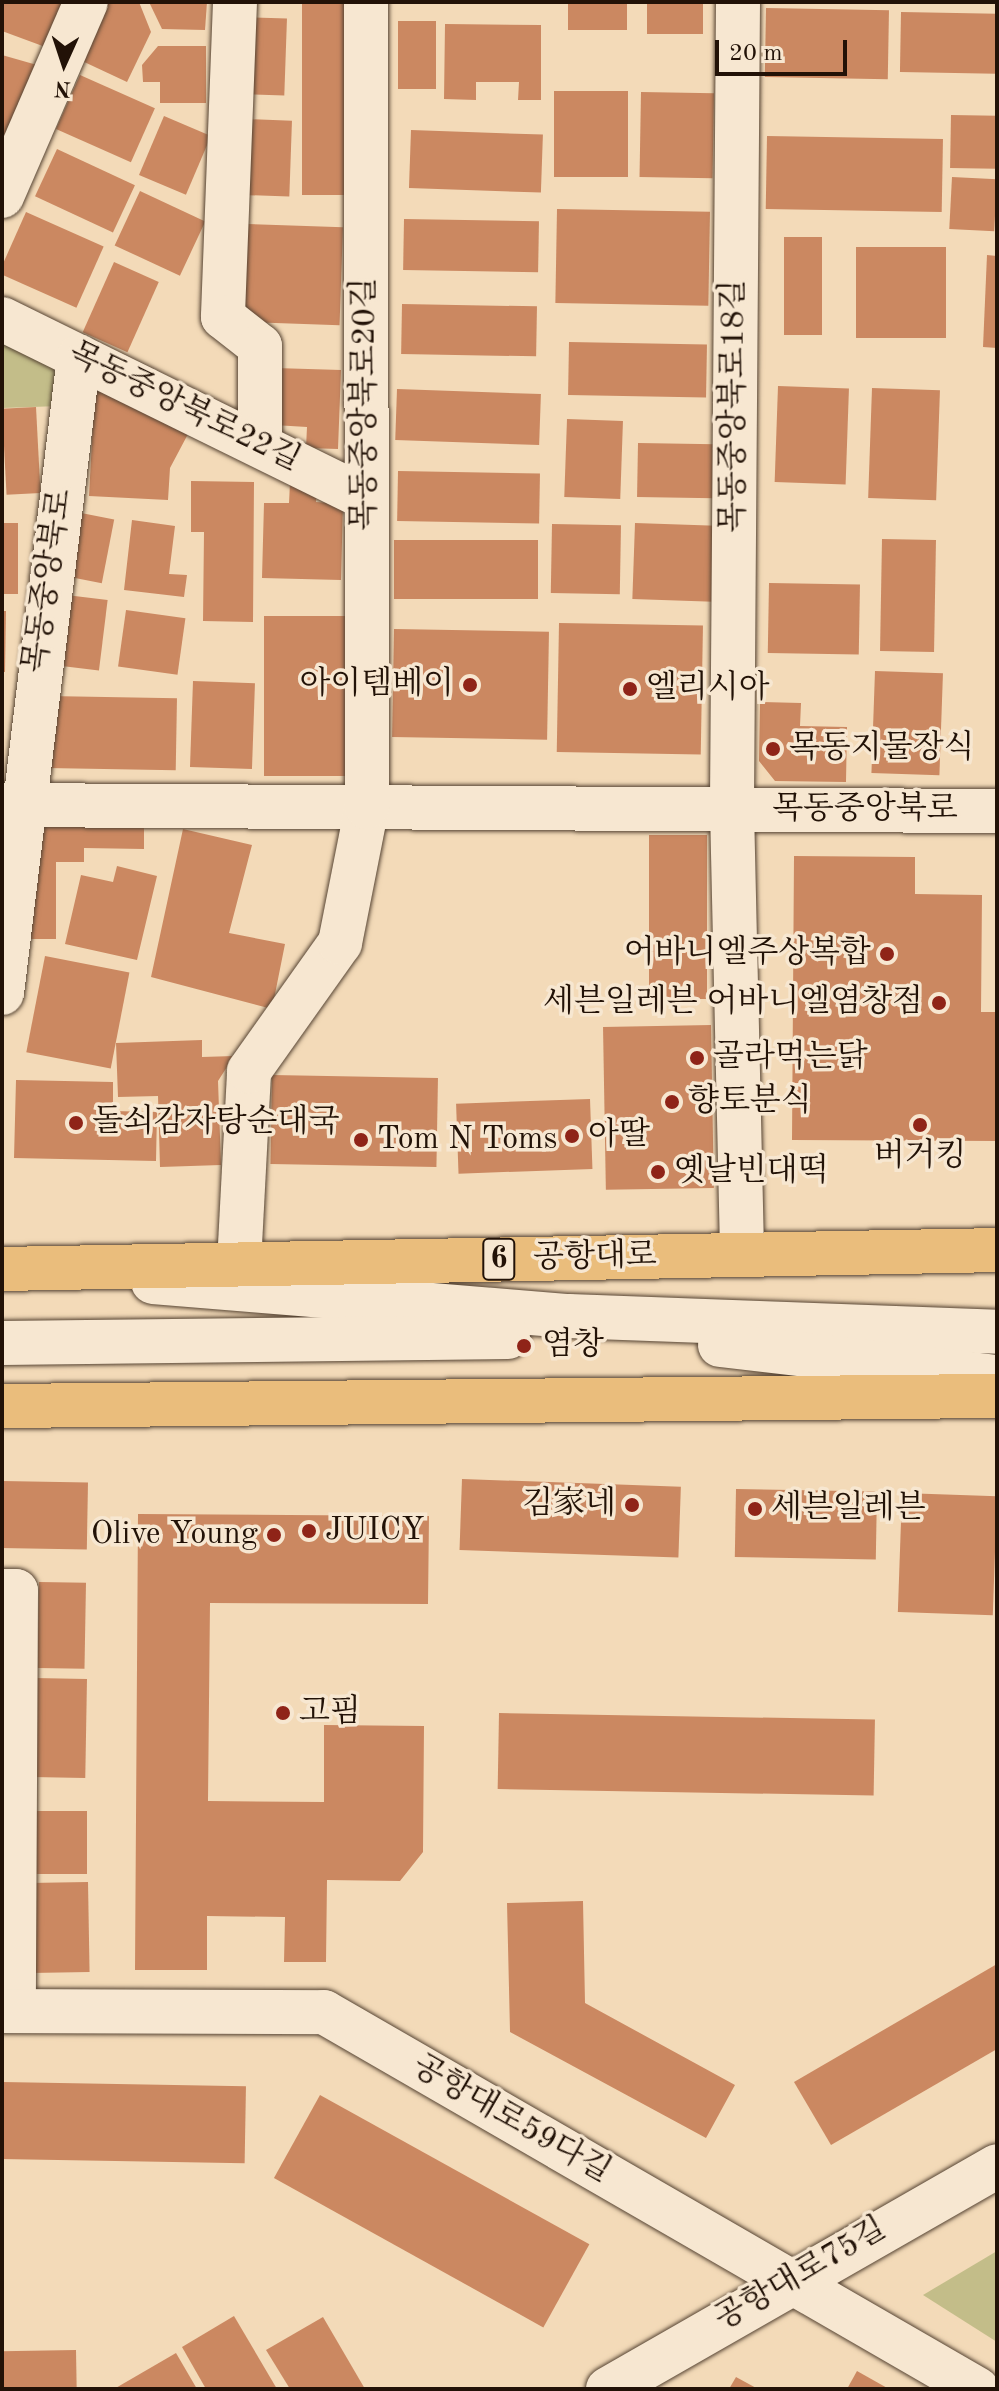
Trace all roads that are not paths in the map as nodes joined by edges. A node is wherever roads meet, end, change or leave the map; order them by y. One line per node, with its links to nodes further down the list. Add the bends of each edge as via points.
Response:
1 (86, 2): 5 (street)
2 (235, 2): 8 (street, via 223,317 260,346)
3 (366, 2): 9 (street, 목동중앙북로20길)
4 (738, 2): 12 (street, 목동중앙북로18길)
5 (2, 196)
6 (2, 319): 7 (street, 목동중앙북로22길)
7 (79, 357): 8 (street, 목동중앙북로22길); 10 (street, 목동중앙북로)
8 (260, 445): 9 (street, 목동중앙북로22길)
9 (366, 498): 11 (street, 목동중앙북로20길)
10 (11, 805): 11 (street, 목동중앙북로); 14 (street, 목동중앙북로)
11 (367, 807): 12 (street, 목동중앙북로); 17 (street, via 340,943 249,1071)
12 (732, 809): 13 (street, 목동중앙북로); 16 (street, 목동중앙북로)
13 (997, 811)
14 (2, 993)
15 (997, 1250): 16 (main road, 공항대로 / 6)
16 (742, 1255): 17 (main road, 공항대로 / 6)
17 (239, 1264): 18 (main road, 공항대로 / 6)
18 (2, 1270): 19 (street, via 569,1316)
19 (997, 1332)
20 (2, 1343): 21 (street, via 569,1336 768,1348)
21 (997, 1377)
22 (997, 1396): 23 (main road)
23 (2, 1406)
24 (2, 1591): 25 (street, via 16,1591)
25 (8, 2011): 27 (street, 공항대로59다길, via 324,2012)
26 (997, 2166): 27 (street, 공항대로75길)
27 (789, 2280): 28 (street, 공항대로75길); 29 (street, 공항대로59다길)
28 (608, 2389)
29 (977, 2389)

